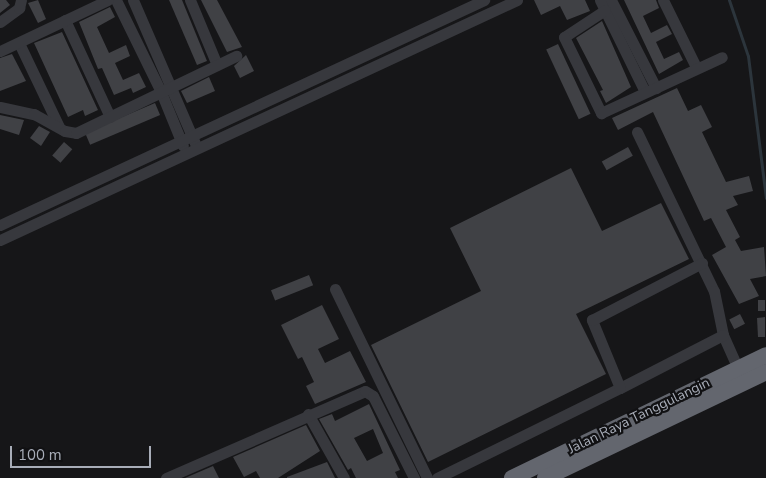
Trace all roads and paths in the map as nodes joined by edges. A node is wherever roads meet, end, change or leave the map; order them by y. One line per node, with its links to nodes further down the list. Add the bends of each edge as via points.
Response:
1 (21, 0): 11 (street, via 19,8)
2 (108, 0): 10 (street)
3 (116, 0): 20 (street)
4 (133, 0): 20 (street)
5 (190, 0): 18 (street)
6 (484, 0): 12 (street)
7 (518, 0): 14 (street)
8 (663, 0): 19 (street)
9 (605, 3): 21 (street); 21 (street, via 565,35 564,40 601,113)
10 (65, 20): 13 (street); 23 (street)
11 (0, 22)
12 (405, 37): 14 (street); 26 (street)
13 (19, 43): 15 (street); 24 (street)
14 (411, 50): 27 (street)
15 (0, 51)
16 (236, 56): 18 (street)
17 (722, 58): 19 (street)
18 (217, 65): 20 (street)
19 (696, 67): 21 (street)
20 (166, 89): 23 (street); 26 (street)
21 (651, 90)
22 (0, 107): 24 (street, via 34,114)
23 (110, 117): 24 (street, via 76,133)
24 (59, 127)
25 (637, 132): 31 (street)
26 (186, 139): 27 (street); 28 (street); 29 (street)
27 (197, 149): 28 (street)
28 (186, 154): 30 (street)
29 (0, 225)
30 (0, 240)
31 (702, 263): 33 (street, via 714,291); 37 (street, via 592,320)
32 (335, 289): 44 (street)
33 (723, 335): 35 (street); 37 (street)
34 (766, 355): 35 (highway, Jalan Raya Tanggulangin)
35 (738, 369): 39 (highway, Jalan Raya Tanggulangin)
36 (766, 372): 39 (highway, Jalan Raya Tanggulangin)
37 (620, 388): 45 (street)
38 (308, 414): 41 (street); 42 (street); 43 (street, via 358,391 369,393)
39 (546, 472): 40 (highway, Jalan Raya Tanggulangin)
40 (518, 477)
41 (166, 478)
42 (344, 478)
43 (414, 478)
44 (427, 478)
45 (437, 478)

